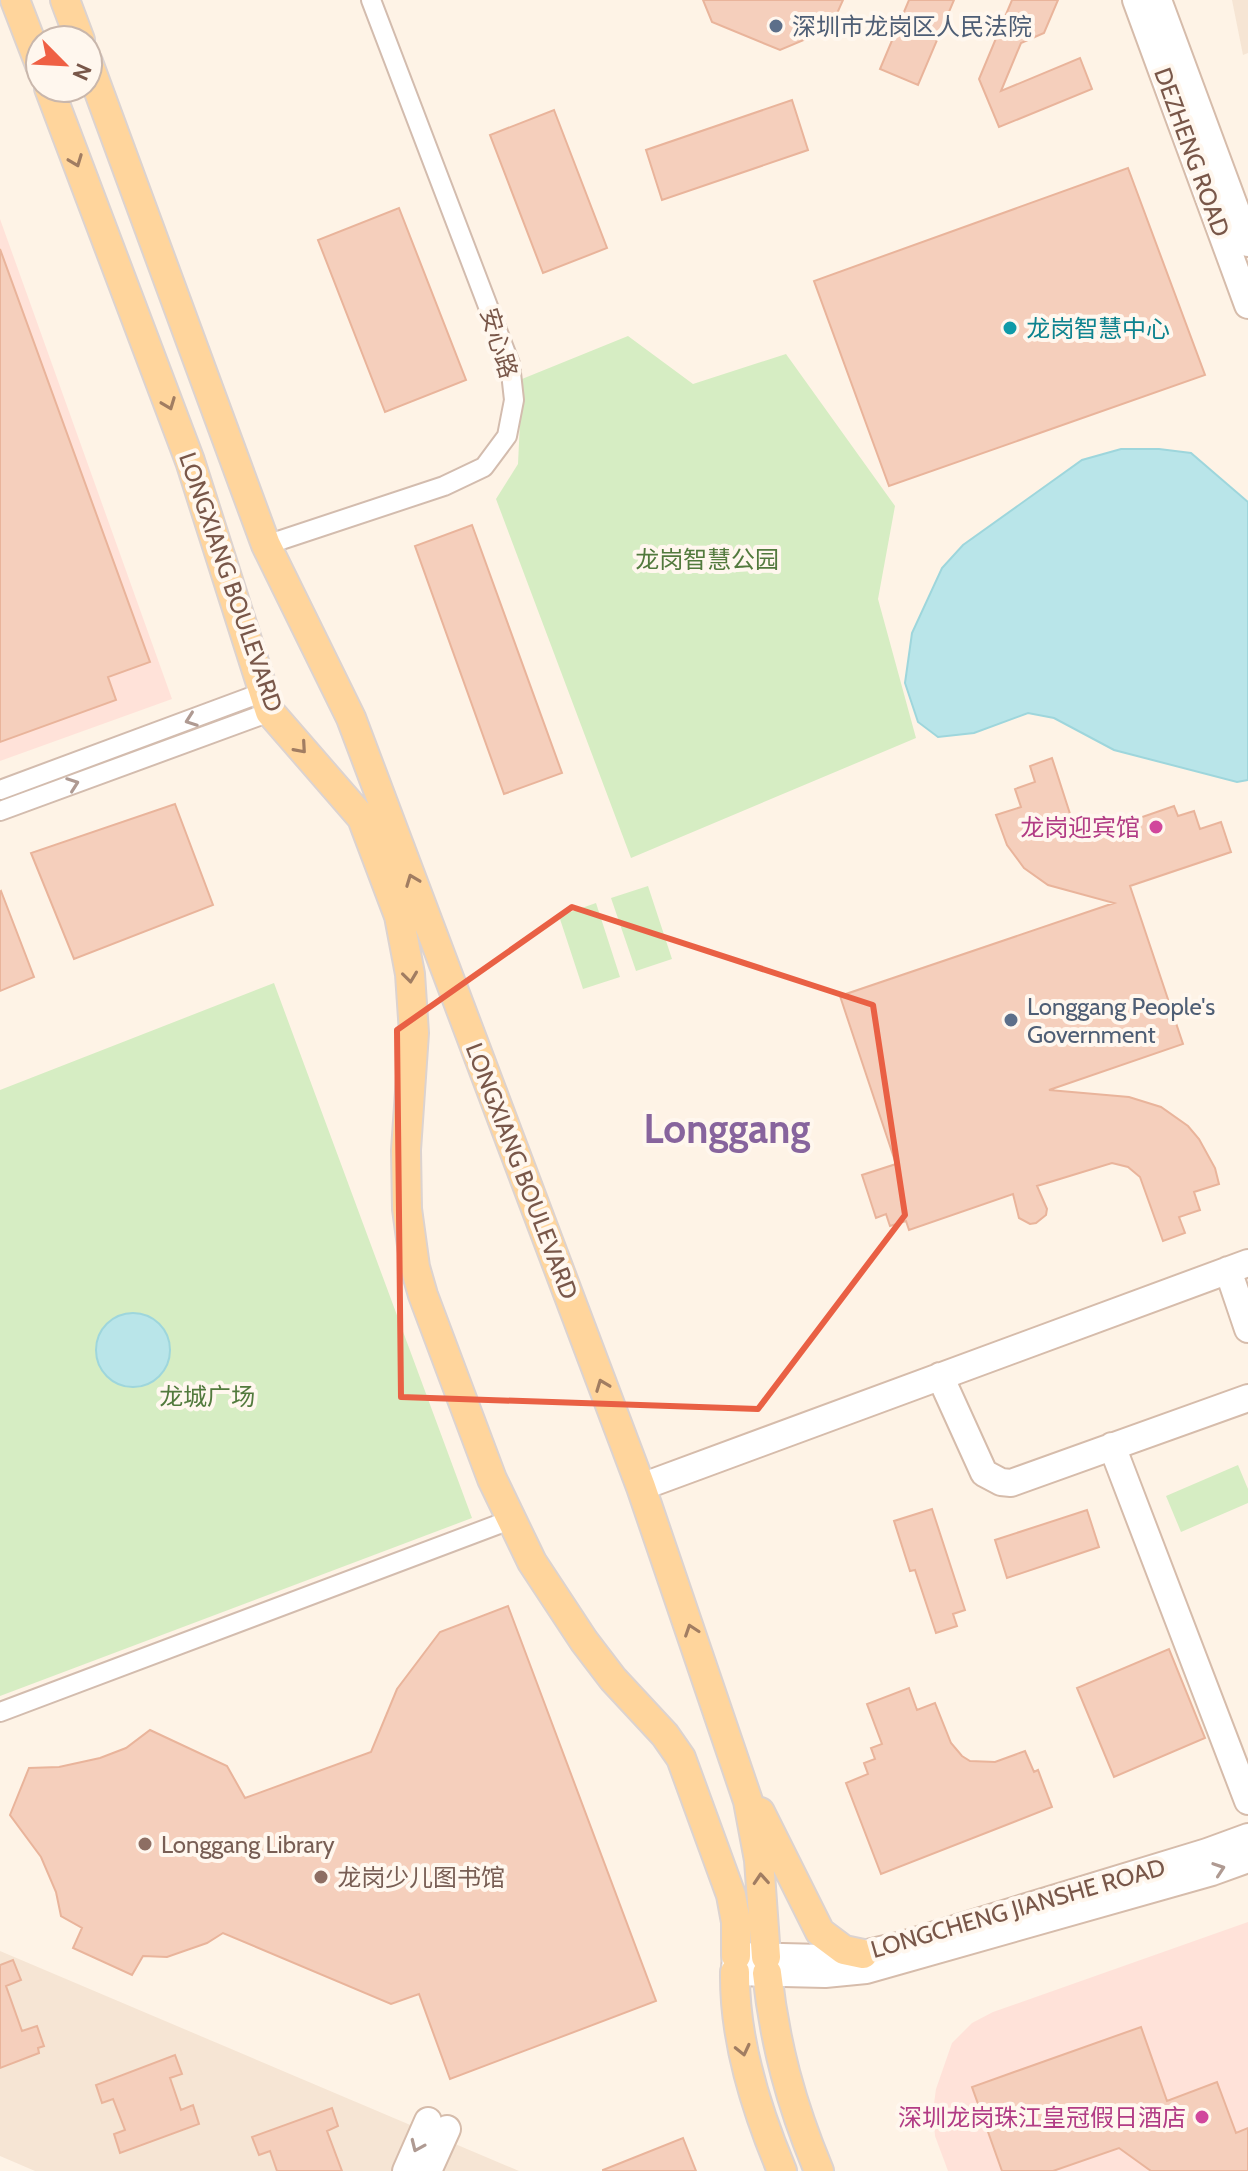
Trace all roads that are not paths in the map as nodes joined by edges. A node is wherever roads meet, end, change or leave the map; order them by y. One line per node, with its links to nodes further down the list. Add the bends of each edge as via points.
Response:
1 (15, 0): 6 (main road)
2 (65, 0): 7 (main road)
3 (371, 0): 12 (street, 安心路, via 510,364 514,400 507,436 484,467 444,486)
4 (1136, 0): 11 (main road, DEZHENG ROAD)
5 (1158, 0): 10 (main road, DEZHENG ROAD)
6 (24, 24)
7 (74, 24)
8 (55, 104): 13 (main road, LONGXIANG BOULEVARD, one-way to 13, via 190,461)
9 (103, 104): 12 (main road, LONGXIANG BOULEVARD)
10 (1248, 243)
11 (1248, 305)
12 (266, 545): 21 (main road, LONGXIANG BOULEVARD, one-way to 12, via 351,718)
13 (267, 702): 14 (street, one-way to 14); 15 (street, one-way to 13); 22 (main road, LONGXIANG BOULEVARD, one-way to 22, via 362,818 399,916 414,1018 406,1180 415,1267)
14 (0, 790)
15 (0, 811)
16 (1238, 1266): 17 (main road); 18 (main road)
17 (1248, 1329)
18 (940, 1376): 20 (main road, via 977,1462 993,1479 1019,1481); 21 (main road)
19 (1248, 1398): 20 (main road)
20 (1112, 1446): 25 (main road)
21 (641, 1487): 24 (main road, LONGXIANG BOULEVARD, one-way to 21)
22 (510, 1520): 23 (street); 29 (main road, LONGXIANG BOULEVARD, via 584,1641 681,1758 731,1895)
23 (0, 1712)
24 (740, 1772): 28 (main road, via 815,1924 835,1945); 30 (main road, LONGXIANG BOULEVARD, one-way to 24, via 759,1860)
25 (1248, 1801)
26 (1248, 1837): 28 (main road, LONGCHENG JIANSHE ROAD)
27 (1248, 1859): 30 (main road, LONGCHENG JIANSHE ROAD, one-way to 27, via 825,1974 866,1970)
28 (863, 1954): 30 (main road, LONGCHENG JIANSHE ROAD)
29 (735, 1964): 30 (main road, LONGCHENG JIANSHE ROAD); 33 (main road, LONGXIANG BOULEVARD, one-way to 33, via 741,2045)
30 (767, 1965): 34 (main road, LONGXIANG BOULEVARD, via 775,2038)
31 (406, 2171): 32 (main road, one-way to 31, via 437,2125)
32 (428, 2171)
33 (782, 2171)
34 (819, 2171)

